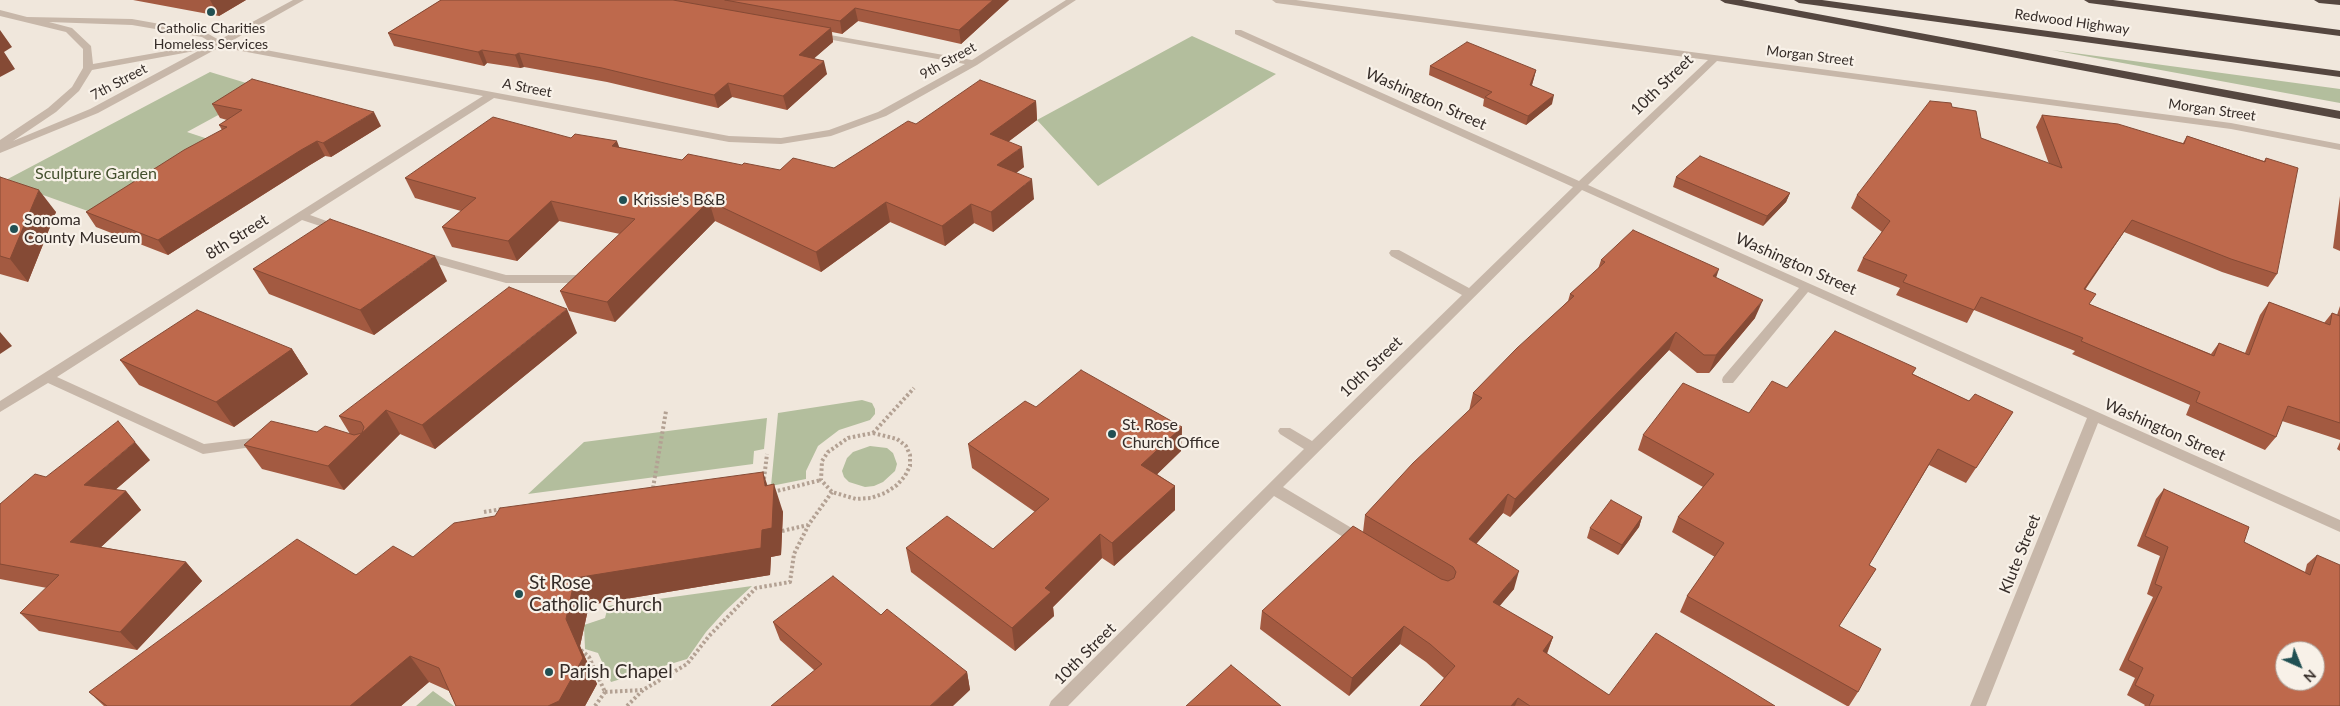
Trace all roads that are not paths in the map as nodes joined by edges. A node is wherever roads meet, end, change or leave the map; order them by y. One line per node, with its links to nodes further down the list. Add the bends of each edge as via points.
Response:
1 (300, 0): 14 (street, 7th Street)
2 (1072, 0): 16 (street, 9th Street)
3 (1276, 0): 15 (street, Morgan Street)
4 (1725, 0): 20 (highway)
5 (1799, 0): 18 (highway, Redwood Highway)
6 (2089, 0): 13 (highway, Redwood Highway)
7 (2319, 0): 8 (highway)
8 (2340, 2)
9 (0, 13): 10 (street, A Street)
10 (30, 19): 14 (street, A Street, via 132,22 205,35); 17 (street, A Street, via 69,30 88,48)
11 (807, 32): 16 (street)
12 (1238, 32): 25 (street, Washington Street)
13 (2340, 33)
14 (220, 44): 17 (street, A Street); 19 (street, A Street); 24 (street, 7th Street, via 94,111)
15 (1715, 58): 23 (street, Morgan Street, via 2231,126); 25 (street, 10th Street)
16 (974, 63): 21 (street, 9th Street, via 882,114)
17 (88, 68): 22 (street, 7th Street, via 76,89 58,105)
18 (2340, 74)
19 (492, 95): 21 (street, A Street, via 729,139 782,141); 26 (street, 8th Street)
20 (2340, 115)
21 (831, 133)
22 (0, 145)
23 (2340, 147)
24 (0, 150)
25 (1580, 186): 31 (street, Washington Street); 32 (street, 10th Street)
26 (301, 216): 27 (street); 33 (street, 8th Street)
27 (347, 231)
28 (412, 253): 30 (street, via 506,279)
29 (1395, 253): 32 (street)
30 (580, 279)
31 (1806, 287): 34 (street); 36 (street, Washington Street)
32 (1470, 294): 39 (street, 10th Street)
33 (47, 377): 35 (street, 8th Street); 38 (street, via 203,449)
34 (1728, 380)
35 (0, 407)
36 (2094, 416): 41 (street, Washington Street); 44 (street, Klute Street)
37 (1285, 431): 39 (street)
38 (271, 440)
39 (1313, 448): 40 (street, 10th Street)
40 (1273, 488): 42 (street); 43 (street, 10th Street)
41 (2340, 526)
42 (1375, 550)
43 (1057, 706)
44 (1978, 706)

